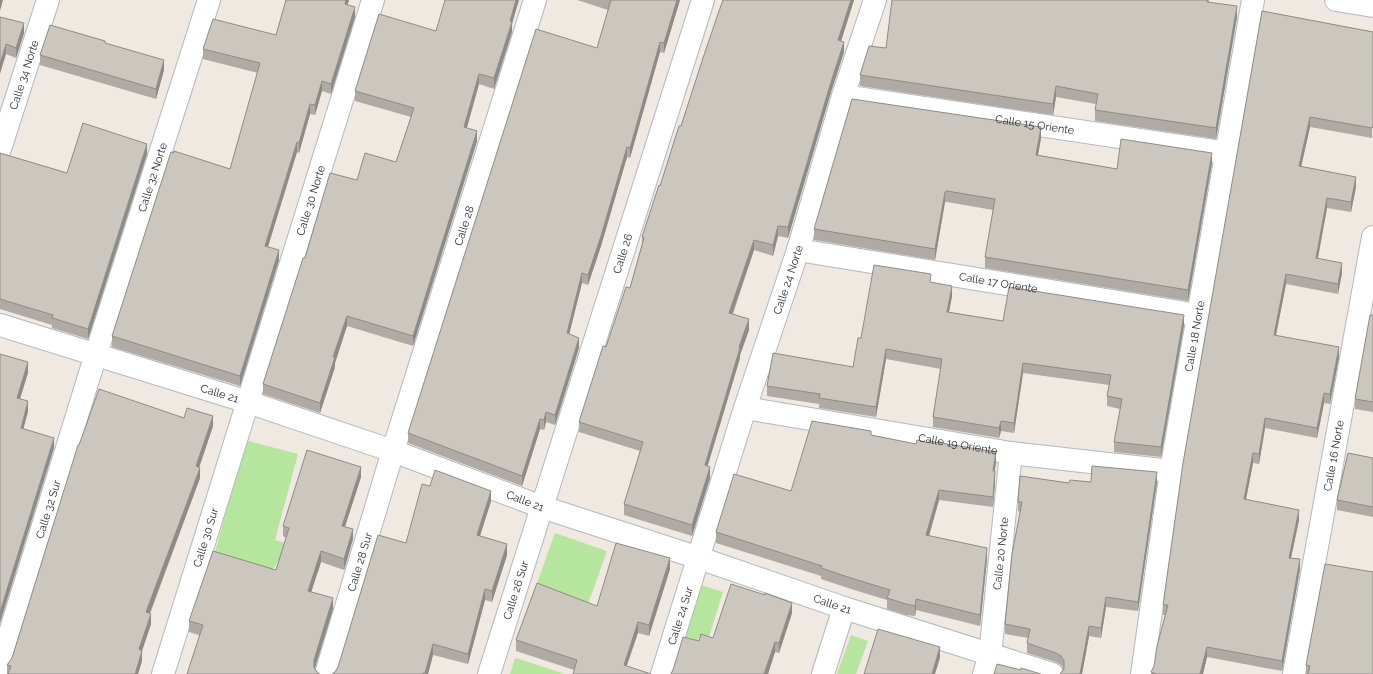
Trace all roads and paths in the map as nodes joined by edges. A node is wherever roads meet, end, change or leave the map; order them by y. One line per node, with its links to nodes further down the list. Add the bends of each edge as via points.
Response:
1 (48, 0): 11 (street, Calle 34 Norte)
2 (209, 0): 17 (street, Calle 32 Norte)
3 (373, 0): 18 (street, Calle 30 Norte)
4 (535, 0): 20 (street, Calle 28)
5 (703, 0): 23 (street, Calle 26)
6 (875, 0): 10 (street, Calle 24 Norte)
7 (1253, 0): 12 (street, Calle 18 Norte)
8 (1336, 0): 9 (street)
9 (1373, 6)
10 (843, 96): 12 (street, Calle 15 Oriente); 14 (street, Calle 24 Norte)
11 (0, 149)
12 (1227, 153): 15 (street, Calle 18 Norte)
13 (1373, 237): 35 (street, Calle 16 Norte)
14 (798, 250): 15 (street, Calle 17 Oriente); 19 (street, Calle 24 Norte)
15 (1198, 315): 22 (street, Calle 18 Norte)
16 (0, 325): 17 (street, Calle 21)
17 (96, 354): 18 (street, Calle 21); 26 (street, Calle 32 Sur)
18 (248, 402): 20 (street, Calle 21); 28 (street, Calle 30 Sur)
19 (745, 408): 21 (street, Calle 19 Oriente); 24 (street, Calle 24 Norte)
20 (392, 451): 23 (street, Calle 21); 29 (street, Calle 28 Sur)
21 (1011, 453): 22 (street, Calle 19 Oriente); 27 (street, Calle 20 Norte)
22 (1171, 470): 34 (street, Calle 18 Norte)
23 (542, 506): 24 (street, Calle 21); 30 (street, Calle 26 Sur)
24 (699, 558): 25 (street, Calle 21); 31 (street, Calle 24 Sur)
25 (844, 608): 27 (street, Calle 21); 32 (street)
26 (0, 665)
27 (987, 665): 33 (street, Calle 21)
28 (163, 674)
29 (326, 674)
30 (489, 674)
31 (662, 674)
32 (823, 674)
33 (1052, 674)
34 (1142, 674)
35 (1294, 674)

